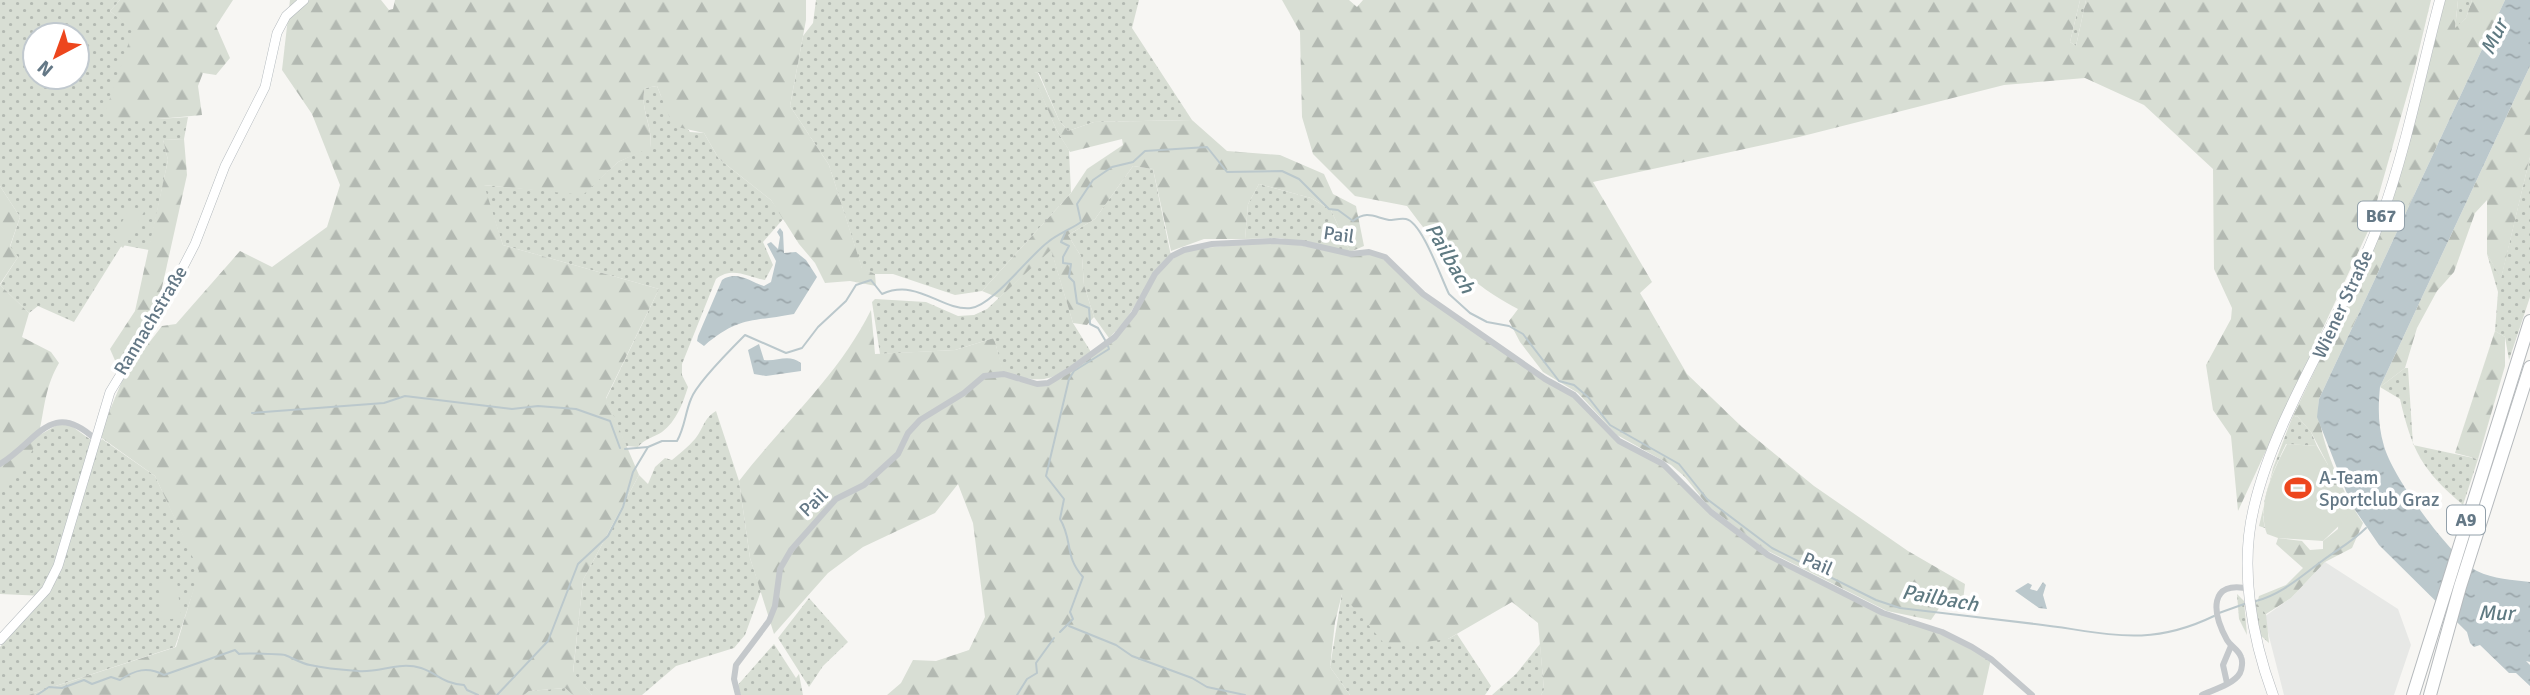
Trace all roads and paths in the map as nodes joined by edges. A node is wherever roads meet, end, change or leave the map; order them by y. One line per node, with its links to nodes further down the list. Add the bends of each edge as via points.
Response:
1 (304, 0): 5 (street, Rannachstraße, via 286,16 277,33 260,99 225,166 203,227 172,289 116,377)
2 (2440, 0): 7 (main road, Wiener Straße / B67, via 2382,214 2260,485 2250,528)
3 (2530, 321): 16 (highway, A9)
4 (2530, 367): 11 (highway, A9)
5 (95, 439): 6 (street, via 72,421 55,422); 8 (street, Rannachstraße, via 58,566 46,590)
6 (0, 464)
7 (2251, 598): 9 (street, via 2235,585 2225,587 2216,606); 15 (main road, B67, via 2261,661)
8 (0, 640)
9 (2231, 646): 10 (street, via 2223,665); 10 (street, via 2242,662 2239,675)
10 (2227, 682): 14 (street)
11 (2430, 694)
12 (738, 695): 13 (street, Pail, via 736,665 769,621 780,569 791,550 836,499 864,485 898,454 920,420 984,376 1004,374 1037,384 1048,383 1071,369 1115,337 1155,274 1172,256 1212,244 1273,242 1385,257 1423,294 1574,395 1619,441 1663,464 1711,512 1768,555 1883,614 1972,647)
13 (2032, 695)
14 (2202, 695)
15 (2273, 695)
16 (2413, 695)

